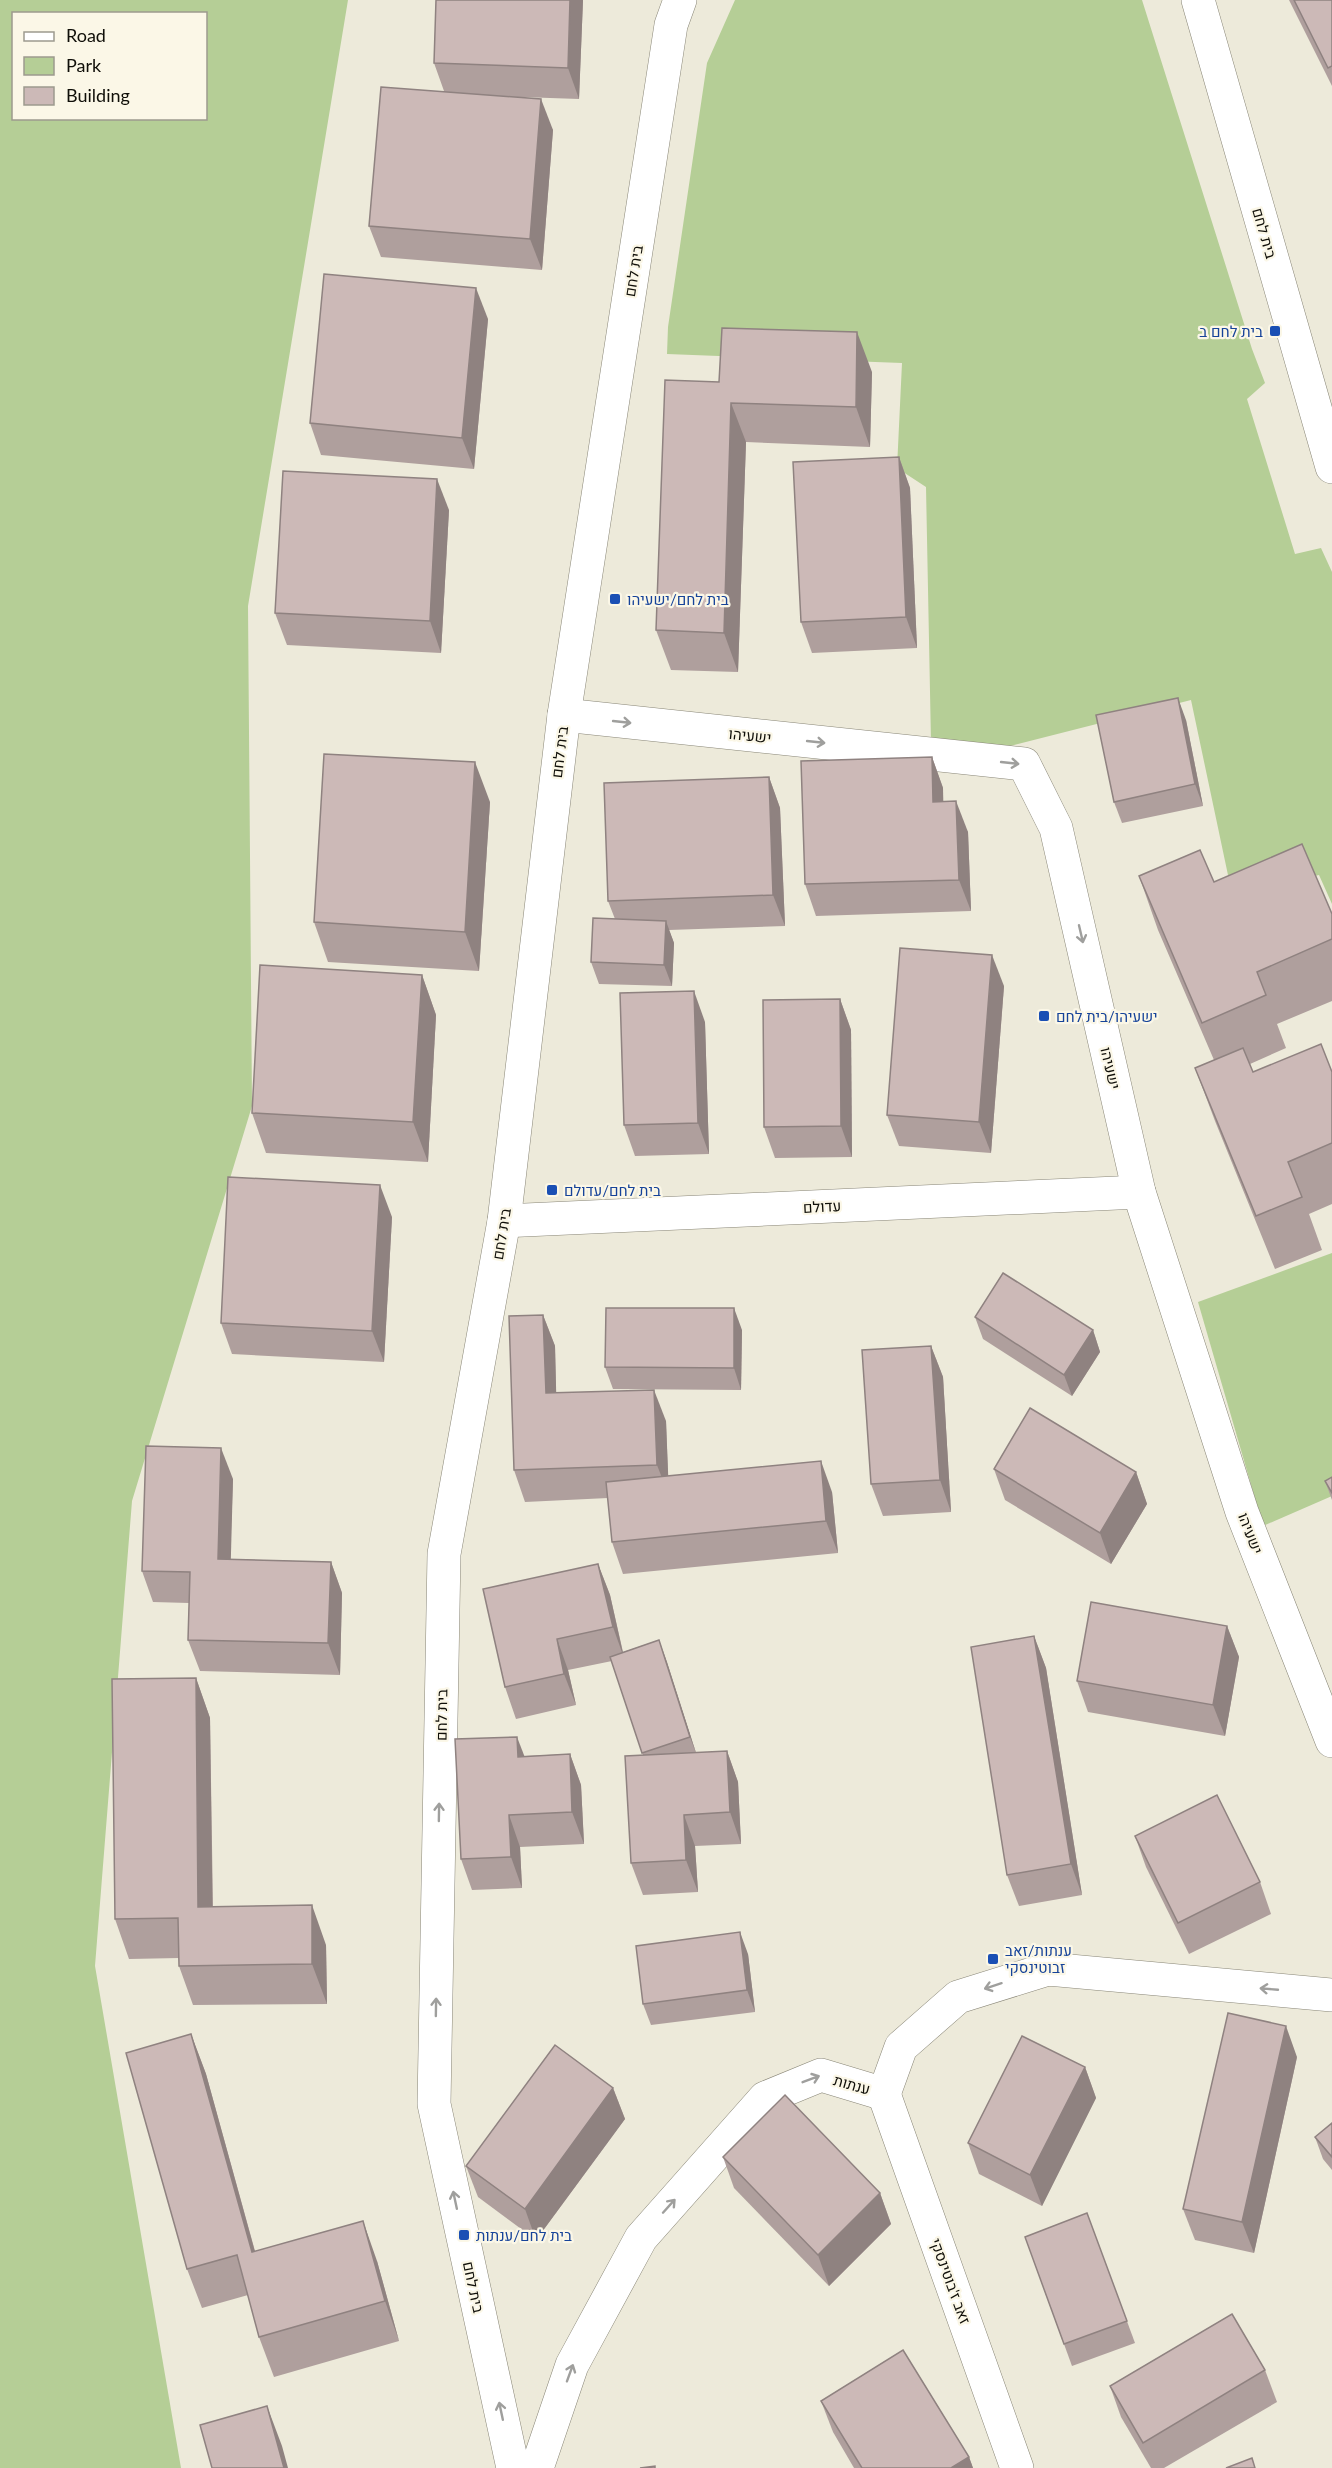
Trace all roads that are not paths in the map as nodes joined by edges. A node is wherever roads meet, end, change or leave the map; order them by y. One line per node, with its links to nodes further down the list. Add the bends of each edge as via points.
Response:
1 (680, 0): 4 (street, בית לחם, via 671,25)
2 (1198, 0): 3 (street, בית לחם)
3 (1332, 467)
4 (564, 716): 5 (street, ישעיהו, one-way to 5, via 1024,764 1056,828); 6 (street, בית לחם)
5 (1139, 1192): 6 (street, עדולם); 7 (street, ישעיהו, via 1242,1512)
6 (504, 1221): 10 (street, בית לחם, one-way to 6, via 434,2104 444,1554)
7 (1332, 1741)
8 (1330, 1993): 9 (street, ענתות, one-way to 9, via 1048,1969 957,1997 901,2047)
9 (884, 2094): 11 (street, ענתות, one-way to 9, via 572,2365 641,2238 765,2098 822,2075); 12 (street, זאב ז'בוטינסקי)
10 (513, 2468)
11 (537, 2468)
12 (1017, 2468)

